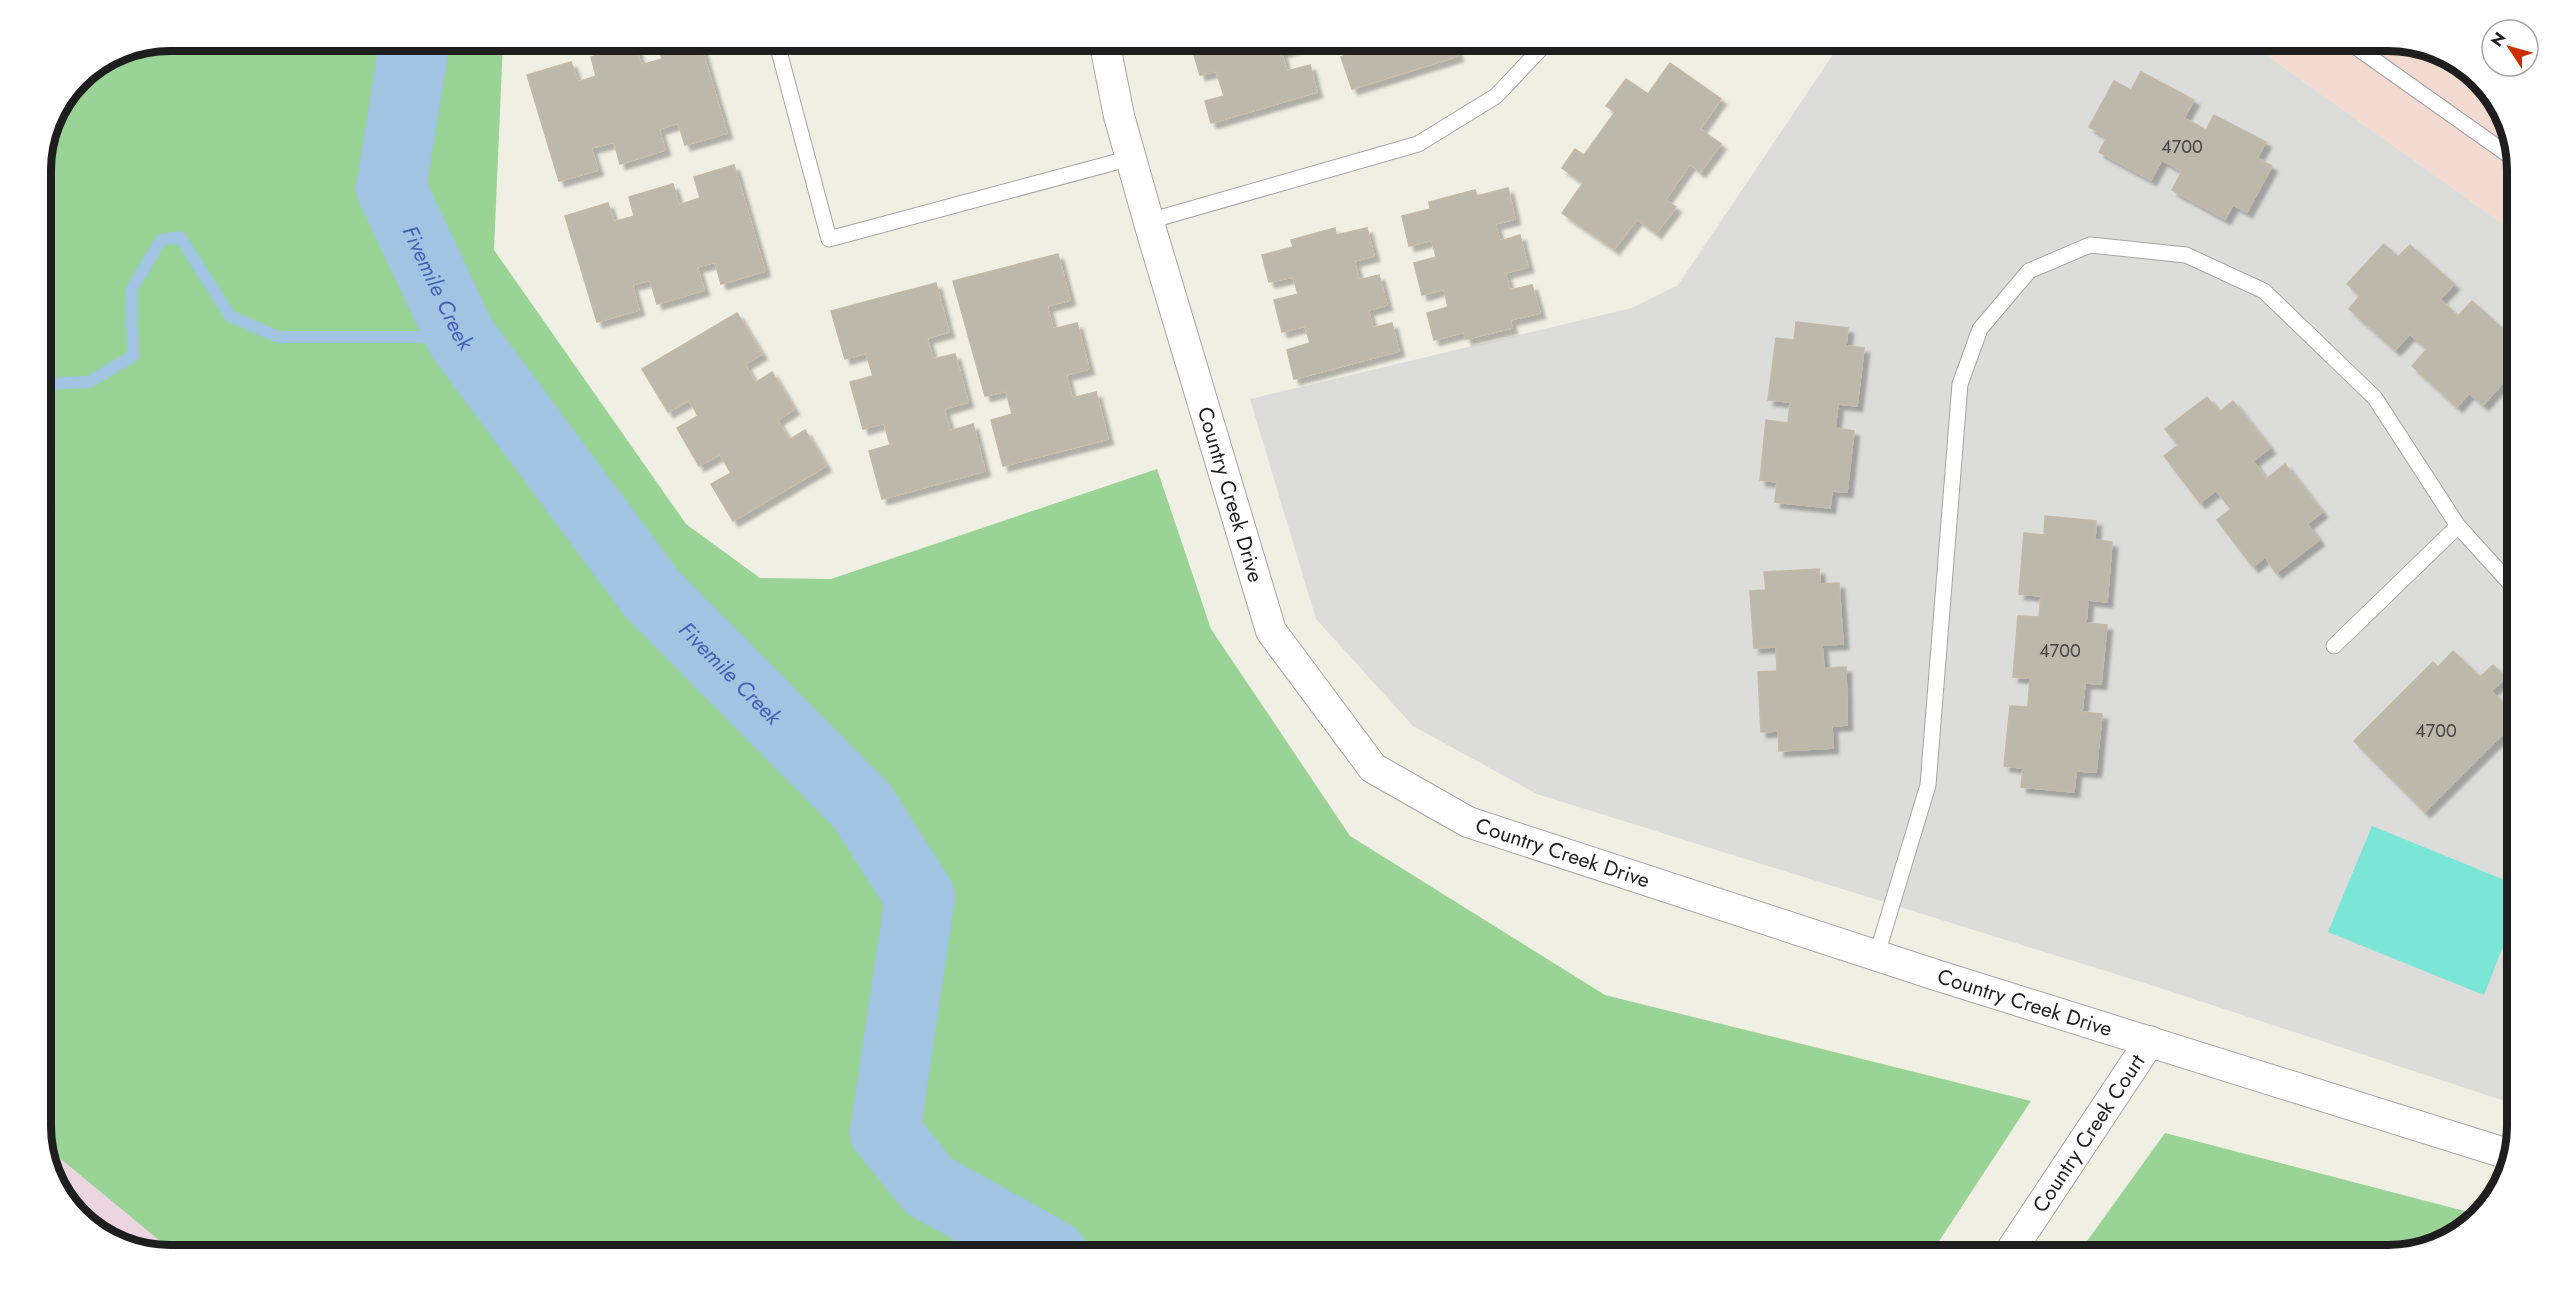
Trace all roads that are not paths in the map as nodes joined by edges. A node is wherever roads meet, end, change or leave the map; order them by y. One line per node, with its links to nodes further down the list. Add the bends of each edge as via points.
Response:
1 (779, 51): 6 (lane, via 829,239)
2 (1107, 51): 6 (street, Country Creek Drive)
3 (1539, 51): 7 (lane, via 1496,96 1418,144)
4 (2362, 51): 5 (lane)
5 (2506, 153)
6 (1131, 158): 7 (street, Country Creek Drive)
7 (1149, 221): 11 (street, Country Creek Drive, via 1271,631 1373,768 1468,822)
8 (2458, 526): 9 (lane); 10 (lane); 11 (lane, via 2375,398 2264,291 2186,255 2091,245 2029,271 1980,329 1960,384 1928,785)
9 (2507, 580)
10 (2334, 646)
11 (1877, 954): 12 (street, Country Creek Drive)
12 (2150, 1041): 13 (street, Country Creek Drive); 14 (street, Country Creek Court)
13 (2504, 1153)
14 (2015, 1245)

